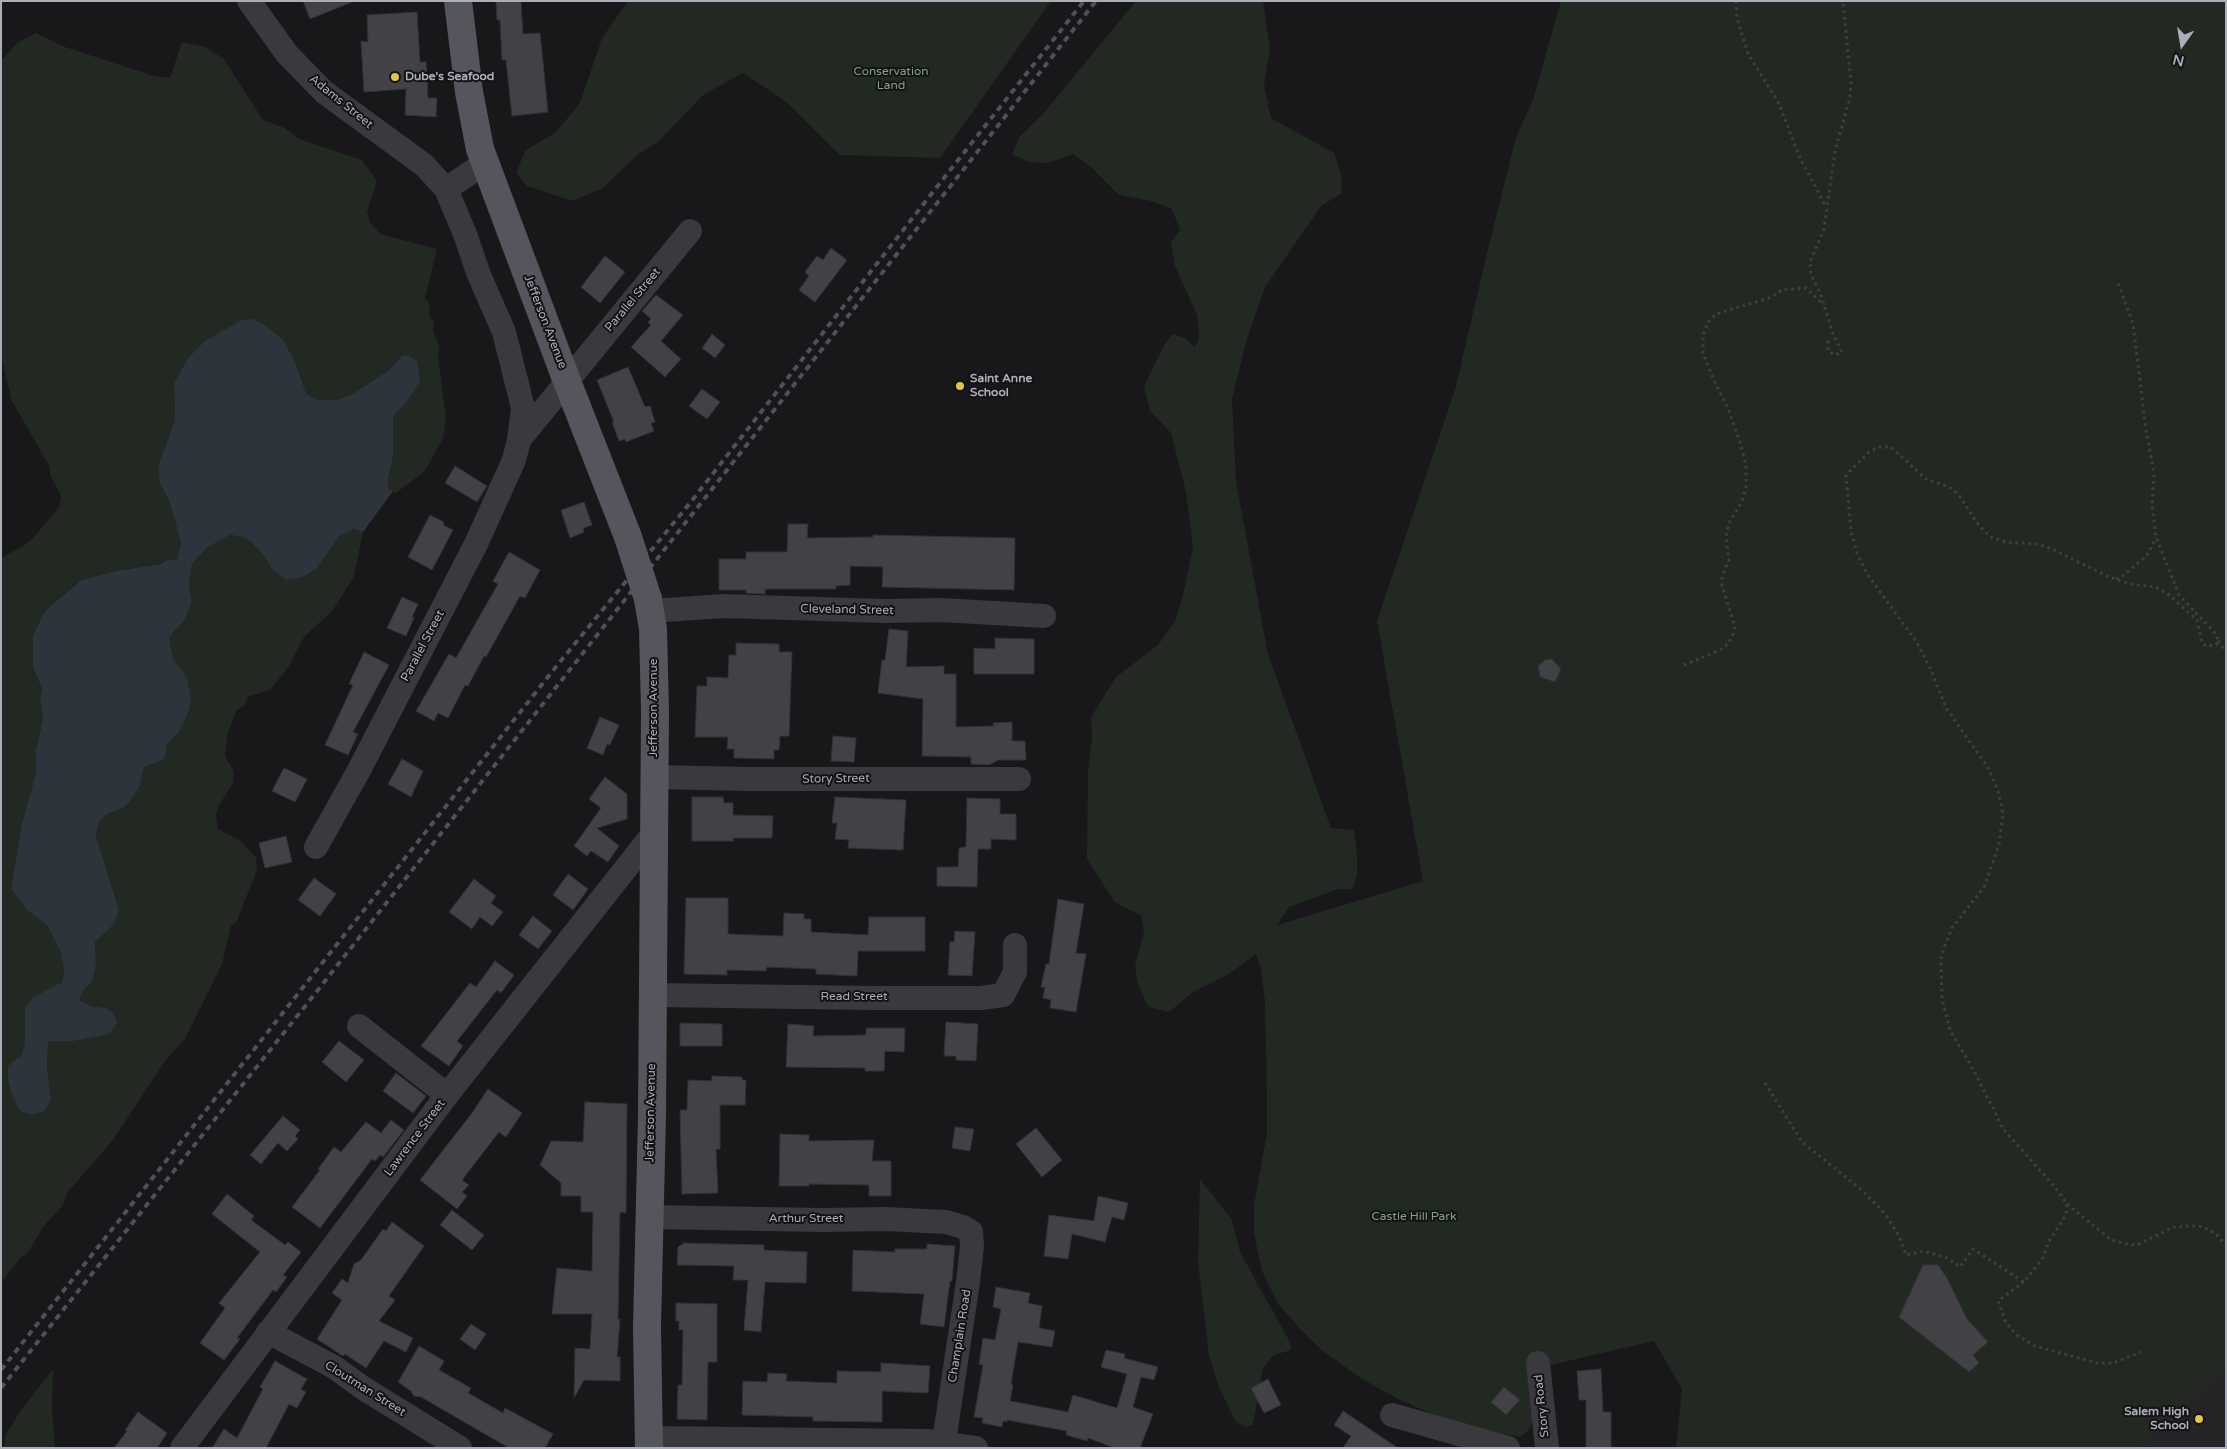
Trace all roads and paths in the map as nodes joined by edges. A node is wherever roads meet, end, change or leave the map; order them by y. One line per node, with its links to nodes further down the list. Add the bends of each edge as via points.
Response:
1 (249, 1): 6 (street, Adams Street, via 287,54 324,92 424,165)
2 (458, 1): 5 (main road, Jefferson Avenue, via 469,92 480,149)
3 (1736, 1): 7 (path, via 1737,18 1748,54 1778,102 1801,160)
4 (1843, 1): 7 (path, via 1850,98 1835,151)
5 (488, 171): 6 (street); 15 (main road, Jefferson Avenue, bridge)
6 (446, 189): 12 (street, Parallel Street, via 504,332 523,408)
7 (1826, 207): 10 (path, via 1824,229 1810,262 1811,274)
8 (690, 231): 12 (street, Parallel Street)
9 (2117, 280): 13 (path, via 2133,324 2154,473 2152,507)
10 (1824, 305): 11 (path, via 1842,352 1835,355 1828,351); 19 (path, via 1806,288 1782,290 1768,298 1716,314 1708,322 1703,335 1703,353 1741,445 1746,486 1742,502 1729,523 1726,536 1729,560 1722,576 1735,627 1733,634 1720,650)
11 (1828, 341)
12 (520, 440): 23 (street, Parallel Street, via 476,544)
13 (2156, 538): 14 (path, via 2147,555); 17 (path, via 2179,594 2217,635)
14 (2116, 579): 17 (path, via 2167,593 2197,620 2202,643 2211,646); 29 (path, via 2052,549 1990,537 1959,495 1949,487 1926,479 1891,447 1869,452 1846,475 1851,531 1857,553 1867,574 1916,641 1946,708 1995,780 2001,803 2002,829 1991,872 1984,887 1952,928 1944,948 1942,999 1950,1030 2004,1130)
15 (650, 605): 16 (street, Cleveland Street, via 942,610); 20 (main road, Jefferson Avenue, via 655,712)
16 (1044, 616)
17 (2218, 641): 18 (path)
18 (2226, 652)
19 (1684, 665)
20 (654, 777): 21 (street, Story Street); 22 (main road, Jefferson Avenue)
21 (1019, 779)
22 (653, 834): 25 (main road, Jefferson Avenue); 28 (street, Lawrence Street)
23 (316, 847)
24 (1015, 945): 25 (street, Read Street, via 1015,972 1003,995 982,998)
25 (653, 995): 30 (main road, Jefferson Avenue)
26 (360, 1026): 28 (street)
27 (1765, 1082): 33 (path, via 1802,1142 1863,1191 1885,1214 1906,1255 1924,1251 1947,1258 1960,1267 1973,1249)
28 (447, 1095): 34 (street, Lawrence Street)
29 (2067, 1204): 32 (path, via 2111,1240 2130,1245 2174,1227 2194,1226 2215,1233); 33 (path, via 2066,1215 2049,1241 2043,1258)
30 (649, 1217): 31 (street, Arthur Street, via 885,1219 946,1222); 38 (main road, Jefferson Avenue)
31 (963, 1227): 39 (street, Champlain Road, via 971,1232 972,1246)
32 (2226, 1244)
33 (2024, 1282): 35 (path, via 1998,1301 2006,1323 2034,1346 2097,1363 2113,1363)
34 (268, 1332): 40 (street, Lawrence Street); 41 (street, Cloutman Street, via 334,1367)
35 (2141, 1352)
36 (1538, 1363): 44 (street, Story Road)
37 (1392, 1415): 43 (street)
38 (649, 1443): 39 (street, via 929,1442)
39 (943, 1446): 42 (street)
40 (182, 1448)
41 (460, 1448)
42 (976, 1448)
43 (1508, 1448)
44 (1547, 1448)

